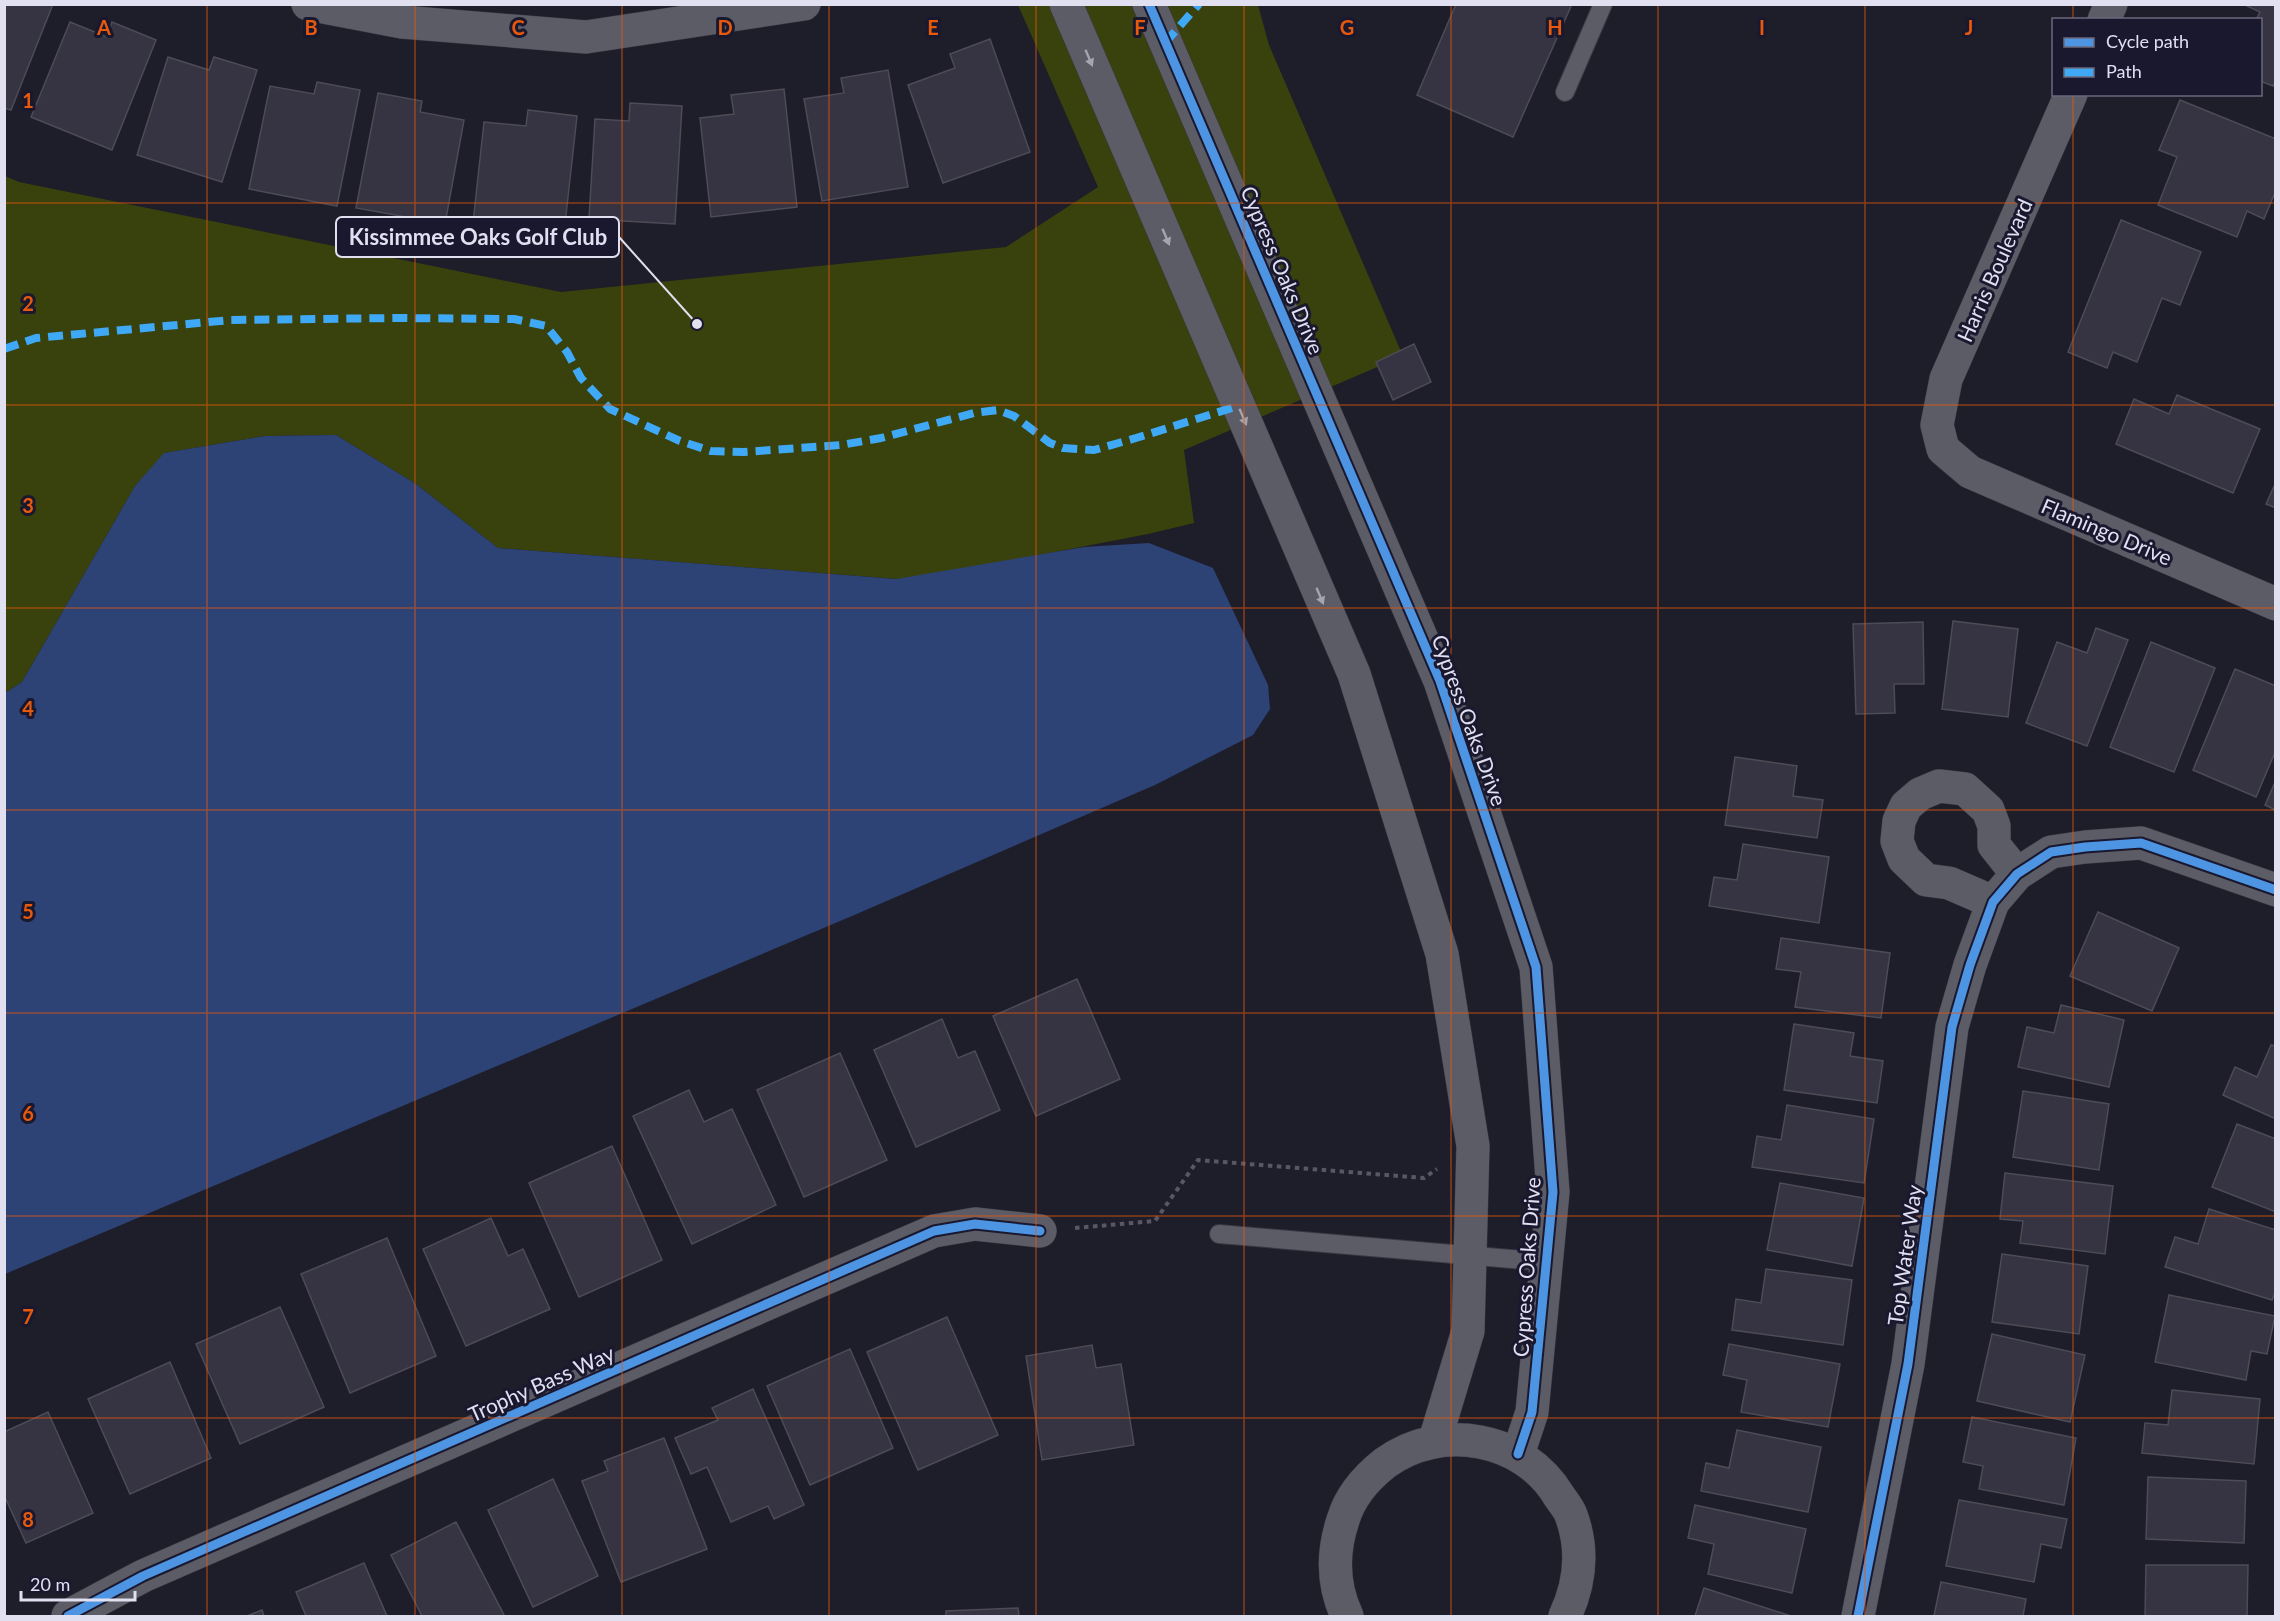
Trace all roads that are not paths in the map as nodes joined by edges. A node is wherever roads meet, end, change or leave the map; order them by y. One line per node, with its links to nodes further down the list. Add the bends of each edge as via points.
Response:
1 (308, 4): 2 (street, via 402,22 586,37)
2 (804, 4)
3 (1066, 4): 15 (street, one-way to 15, via 1354,674 1442,954 1473,1146)
4 (1149, 4): 16 (street, Cypress Oaks Drive, via 1440,681 1536,967 1553,1192)
5 (1604, 4): 6 (lane)
6 (1565, 92)
7 (2070, 96): 8 (street, Harris Boulevard, via 1946,379 1937,425)
8 (1943, 449): 9 (street, Flamingo Drive, via 1970,472)
9 (2276, 604)
10 (2017, 874): 11 (street, via 2052,852 2141,843); 12 (street); 12 (street, via 1994,845 1994,826 1988,810 1965,789 1939,786 1920,794 1906,806 1899,821 1898,841 1904,859 1926,880 1949,884)
11 (2276, 890)
12 (1992, 902): 22 (street, Top Water Way, via 1952,1027 1908,1364)
13 (1040, 1231): 19 (street, Trophy Bass Way, via 975,1224 934,1231 143,1576)
14 (1219, 1234): 15 (lane)
15 (1470, 1255): 16 (lane); 17 (street, via 1468,1331)
16 (1547, 1262): 18 (street, Cypress Oaks Drive, via 1532,1412)
17 (1435, 1440): 18 (street, via 1478,1440); 20 (street, via 1399,1453 1369,1475 1347,1505 1335,1541 1335,1579)
18 (1518, 1454): 21 (street, via 1550,1480 1571,1515 1580,1554 1575,1595)
19 (68, 1617)
20 (1347, 1617)
21 (1565, 1617)
22 (1858, 1617)

